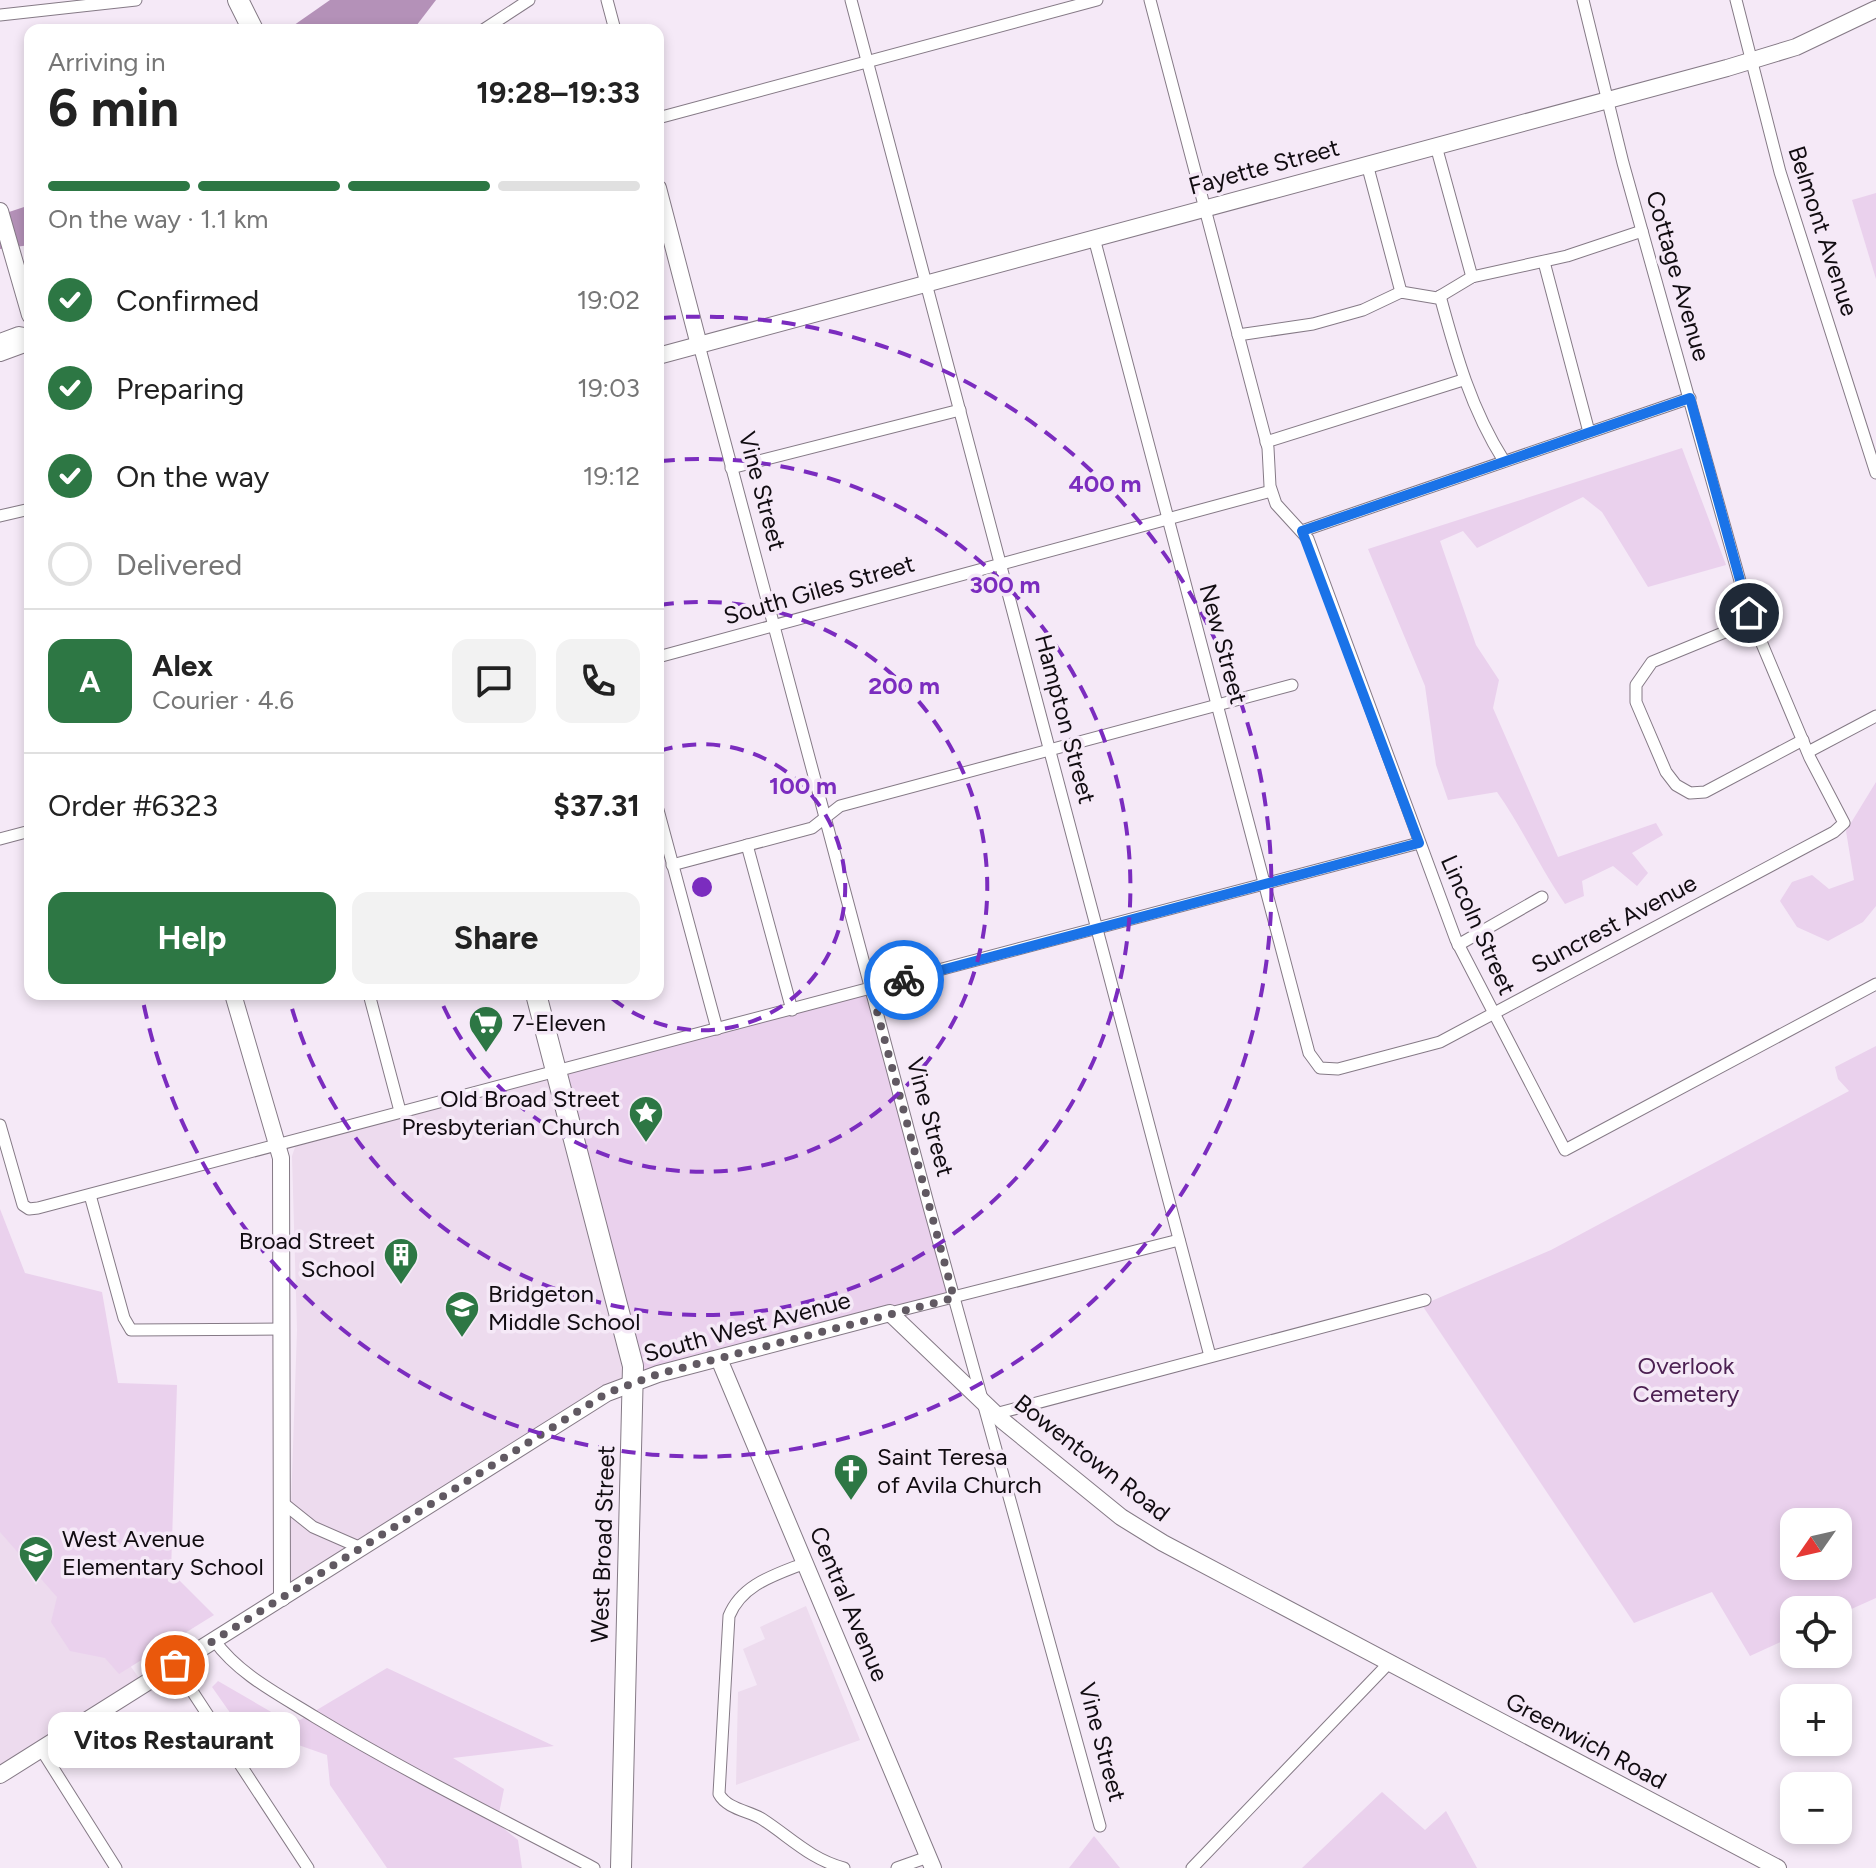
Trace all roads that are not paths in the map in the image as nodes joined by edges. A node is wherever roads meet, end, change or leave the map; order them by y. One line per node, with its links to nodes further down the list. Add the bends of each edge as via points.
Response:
1 (136, 0): 10 (street)
2 (238, 0): 13 (highway)
3 (529, 0): 14 (street)
4 (607, 0): 15 (street)
5 (851, 0): 17 (street, Hampton Street)
6 (1097, 0): 17 (street)
7 (1150, 0): 22 (street)
8 (1583, 0): 18 (street, Cottage Avenue)
9 (1736, 0): 16 (street, Belmont Avenue)
10 (74, 4): 12 (street)
11 (1876, 9): 16 (main road, Fayette Street, via 1796,47)
12 (0, 15)
13 (250, 24)
14 (492, 24)
15 (613, 24)
16 (1752, 60): 18 (main road, Fayette Street); 47 (street, Belmont Avenue, via 1790,207)
17 (868, 62): 19 (street); 29 (street, Hampton Street)
18 (1607, 100): 20 (main road, Fayette Street); 25 (street, Cottage Avenue)
19 (664, 116)
20 (1436, 146): 21 (main road, Fayette Street); 28 (street)
21 (1367, 164): 22 (main road, Fayette Street); 30 (street)
22 (1206, 208): 26 (main road, Fayette Street); 33 (street)
23 (0, 211): 31 (main road)
24 (664, 211): 37 (main road, Vine Street)
25 (1642, 231): 27 (street); 41 (street, Cottage Avenue)
26 (1094, 238): 29 (main road, Fayette Street); 51 (street, New Street)
27 (1544, 262): 28 (street); 43 (street)
28 (1472, 277): 32 (street)
29 (927, 284): 37 (main road, Fayette Street); 42 (street, Hampton Street)
30 (1401, 292): 32 (street); 33 (street, via 1313,324)
31 (24, 295)
32 (1440, 296): 40 (street)
33 (1238, 335): 44 (street)
34 (24, 337): 35 (main road)
35 (0, 342)
36 (24, 342): 38 (main road)
37 (699, 345): 39 (main road, Fayette Street); 46 (street, Vine Street)
38 (0, 353)
39 (664, 354)
40 (1463, 380): 44 (street); 45 (street)
41 (1690, 398): 43 (street); 54 (street, Cottage Avenue)
42 (960, 410): 46 (street); 53 (street, Hampton Street)
43 (1589, 432): 45 (street)
44 (1266, 442): 48 (street)
45 (1504, 461): 52 (street)
46 (731, 468): 55 (street, Vine Street)
47 (1876, 473)
48 (1271, 491): 51 (street, South Giles Street); 52 (street, via 1283,514)
49 (24, 510): 50 (street)
50 (0, 516)
51 (1167, 518): 53 (street, South Giles Street); 58 (street, New Street)
52 (1302, 531): 67 (street, Lincoln Street)
53 (1001, 562): 55 (street, South Giles Street); 61 (street, Hampton Street)
54 (1752, 621): 60 (street, Cottage Avenue); 60 (street, via 1652,662 1636,685 1636,702 1666,772 1690,793 1705,792)
55 (773, 625): 56 (street, South Giles Street); 63 (street, Vine Street)
56 (664, 655)
57 (1292, 685): 58 (street)
58 (1216, 705): 61 (street); 71 (street, New Street)
59 (1876, 716): 62 (street)
60 (1803, 740): 62 (street, Cottage Avenue)
61 (1050, 751): 63 (street, via 840,806); 73 (street, Hampton Street)
62 (1808, 752): 64 (street, Cottage Avenue, via 1844,818)
63 (826, 819): 69 (street, via 812,828); 76 (street, Vine Street)
64 (1842, 827): 81 (street, Suncrest Avenue)
65 (24, 833): 66 (street)
66 (0, 839)
67 (1419, 843): 71 (street); 74 (street, Lincoln Street)
68 (664, 845): 70 (street)
69 (747, 845): 70 (street); 80 (street)
70 (672, 865): 82 (street)
71 (1264, 884): 73 (street); 83 (street, New Street)
72 (1542, 897): 74 (street)
73 (1098, 929): 76 (street); 89 (street, Hampton Street)
74 (1458, 945): 81 (street, Lincoln Street)
75 (1876, 984): 81 (street, Lincoln Street, via 1565,1150)
76 (871, 989): 80 (street); 90 (street, Vine Street)
77 (235, 1000): 87 (main road)
78 (371, 1000): 85 (street)
79 (538, 1000): 84 (highway, West Broad Street)
80 (792, 1010): 82 (street)
81 (1493, 1012): 83 (street, Suncrest Avenue, via 1440,1042 1338,1069 1320,1068)
82 (717, 1029): 84 (street)
83 (1312, 1060)
84 (557, 1071): 85 (street); 96 (highway, West Broad Street, via 625,1325)
85 (400, 1111): 87 (street)
86 (0, 1125): 88 (street, via 22,1202 33,1209)
87 (277, 1145): 88 (street); 93 (main road)
88 (90, 1195): 93 (street, via 128,1328)
89 (1179, 1240): 90 (street, South West Avenue); 94 (street, Hampton Street)
90 (954, 1298): 92 (street, South West Avenue); 97 (street, Vine Street)
91 (1425, 1300): 94 (street)
92 (890, 1313): 95 (main road, South West Avenue); 97 (main road, Bowentown Road)
93 (283, 1329): 98 (main road)
94 (1210, 1356): 97 (street)
95 (719, 1359): 96 (main road, South West Avenue); 100 (main road, Central Avenue)
96 (634, 1382): 99 (main road, South West Avenue, via 607,1393); 113 (highway, West Broad Street)
97 (989, 1408): 103 (main road, Bowentown Road, via 1121,1517); 108 (street, Vine Street)
98 (283, 1503): 99 (street, via 313,1527); 101 (main road)
99 (361, 1548): 101 (main road, South West Avenue)
100 (805, 1563): 109 (main road, Central Avenue); 114 (street, via 758,1583 734,1603 729,1616 719,1794 805,1852)
101 (282, 1598): 102 (main road, South West Avenue)
102 (214, 1640): 105 (main road, South West Avenue); 112 (street, via 226,1657 266,1687 359,1744)
103 (1372, 1656): 104 (main road, Greenwich Road)
104 (1388, 1664): 116 (street); 117 (main road, Greenwich Road)
105 (175, 1665): 106 (main road, South West Avenue); 111 (street)
106 (41, 1749): 107 (main road, South West Avenue); 110 (street)
107 (0, 1775)
108 (1100, 1826)
109 (931, 1862): 115 (street)
110 (116, 1868)
111 (308, 1868)
112 (594, 1868)
113 (621, 1868)
114 (844, 1868)
115 (897, 1868)
116 (1192, 1868)
117 (1778, 1868)

